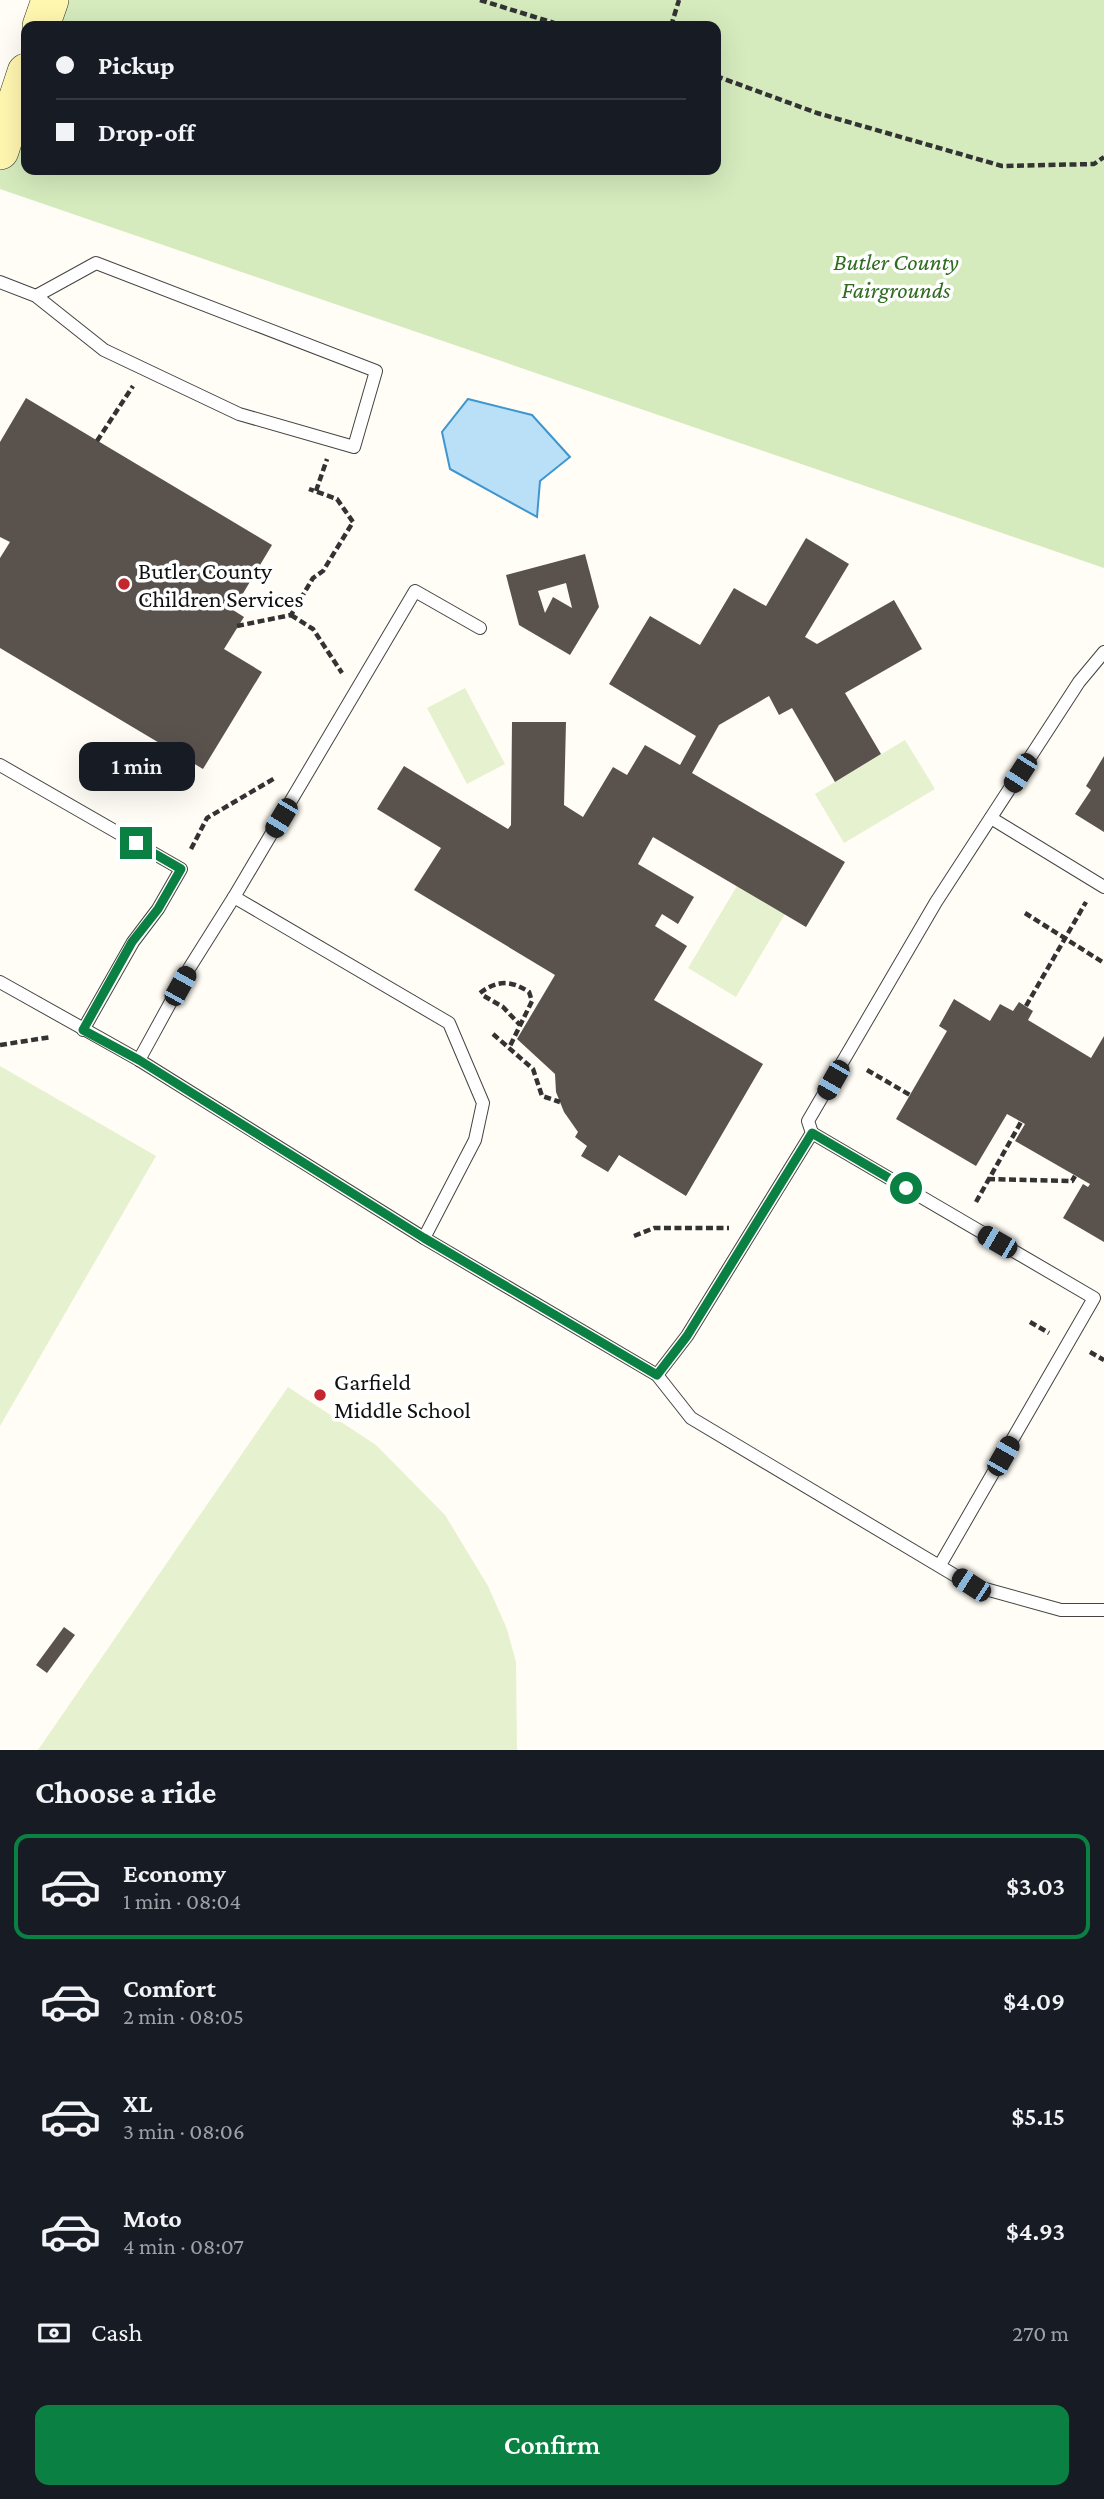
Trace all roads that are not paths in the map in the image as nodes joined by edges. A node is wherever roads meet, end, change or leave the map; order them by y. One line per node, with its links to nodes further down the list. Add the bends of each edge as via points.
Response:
1 (50, 0): 2 (street)
2 (43, 21)
3 (21, 87): 4 (street)
4 (0, 151)
5 (0, 282): 6 (lane)
6 (36, 296): 6 (lane, via 96,263 376,371 354,447 239,414 144,369 104,350)
7 (480, 628): 12 (lane, via 415,591)
8 (1104, 652): 10 (lane, via 1079,682)
9 (0, 765): 14 (lane, via 181,869 132,942)
10 (991, 818): 11 (lane); 16 (lane, via 936,902 808,1121)
11 (1101, 885)
12 (234, 897): 15 (lane); 17 (lane, via 449,1023 483,1103 475,1140)
13 (0, 982): 14 (lane)
14 (83, 1030): 15 (lane)
15 (139, 1060): 17 (lane)
16 (812, 1133): 18 (lane, via 687,1336); 19 (lane, via 1094,1298)
17 (424, 1238): 18 (lane)
18 (657, 1375): 19 (lane, via 691,1418)
19 (940, 1565): 20 (lane, via 971,1585 1061,1610)
20 (1104, 1610)

